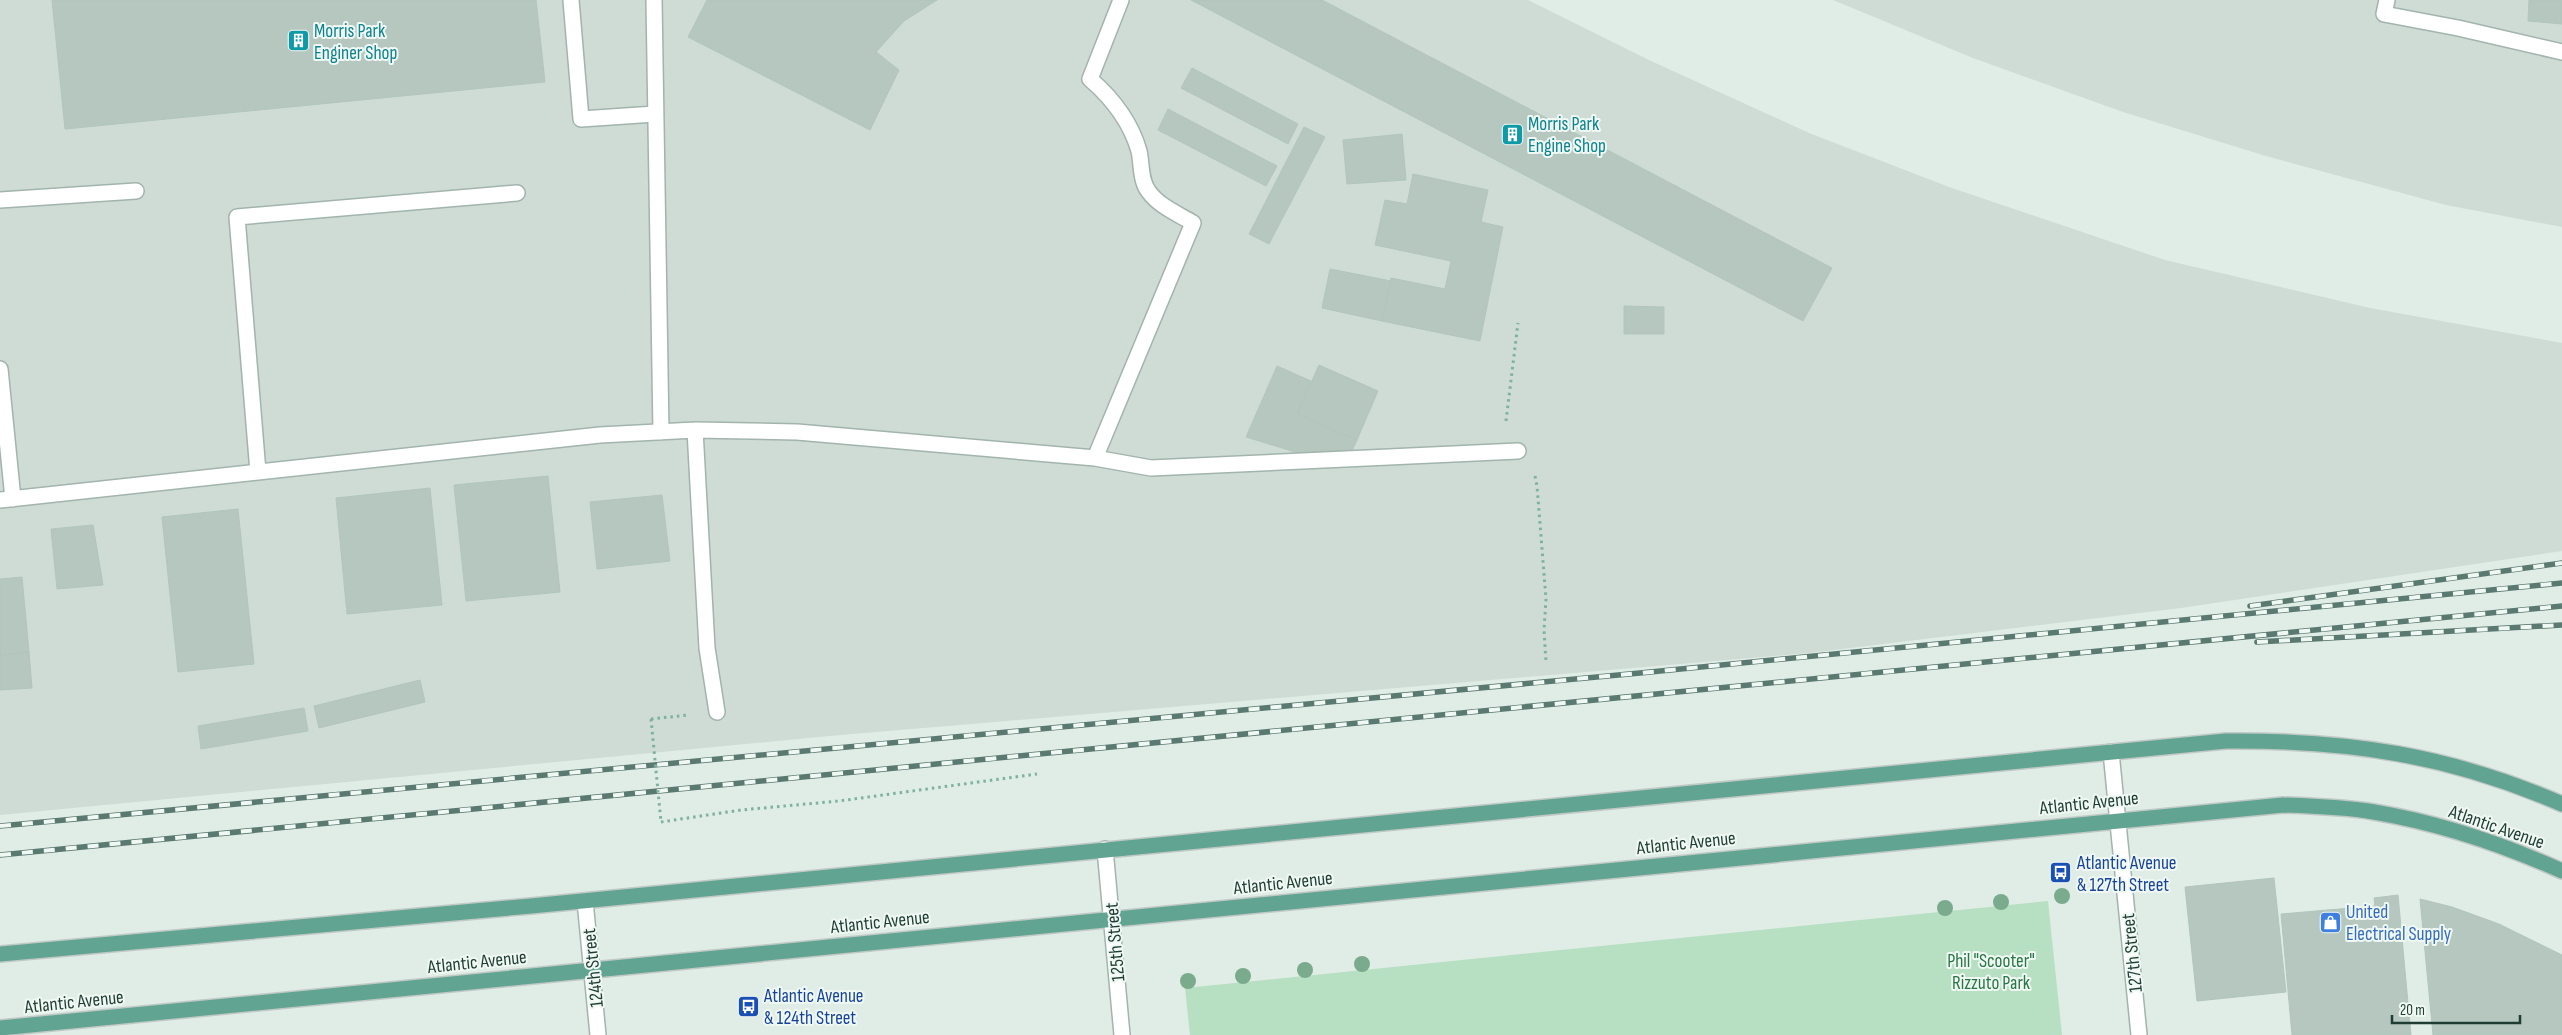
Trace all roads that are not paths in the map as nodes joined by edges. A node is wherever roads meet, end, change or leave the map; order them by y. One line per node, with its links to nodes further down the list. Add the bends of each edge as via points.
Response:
1 (571, 0): 6 (street, via 581,119)
2 (654, 0): 6 (street)
3 (1121, 0): 14 (street, via 1090,79 1104,91 1131,131 1148,191 1158,202 1193,223)
4 (2387, 0): 5 (street, via 2384,14)
5 (2562, 52)
6 (655, 114): 12 (street)
7 (136, 191): 9 (street)
8 (517, 193): 15 (street, via 237,217)
9 (0, 200)
10 (0, 369): 16 (street)
11 (695, 430): 12 (street); 14 (street, via 797,432); 17 (street, via 707,648)
12 (661, 432): 15 (street, via 600,435)
13 (1518, 451): 14 (street, via 1150,468)
14 (1095, 458)
15 (258, 472): 16 (street)
16 (6, 499)
17 (717, 712)
18 (2111, 752): 19 (main road, via 2226,741 2287,740 2342,744 2389,751 2479,773); 20 (street, 127th Street); 21 (main road)
19 (2562, 804)
20 (2118, 820): 22 (main road, Atlantic Avenue, via 2283,805 2374,812 2471,835); 24 (main road, Atlantic Avenue); 30 (street, 127th Street)
21 (1105, 849): 23 (main road); 24 (street, 125th Street)
22 (2562, 871)
23 (585, 901): 25 (main road); 26 (street, 124th Street)
24 (1112, 919): 26 (main road, Atlantic Avenue); 29 (street, 125th Street)
25 (0, 954)
26 (592, 970): 27 (main road, Atlantic Avenue); 28 (street, 124th Street)
27 (0, 1028)
28 (598, 1035)
29 (1122, 1035)
30 (2140, 1035)

